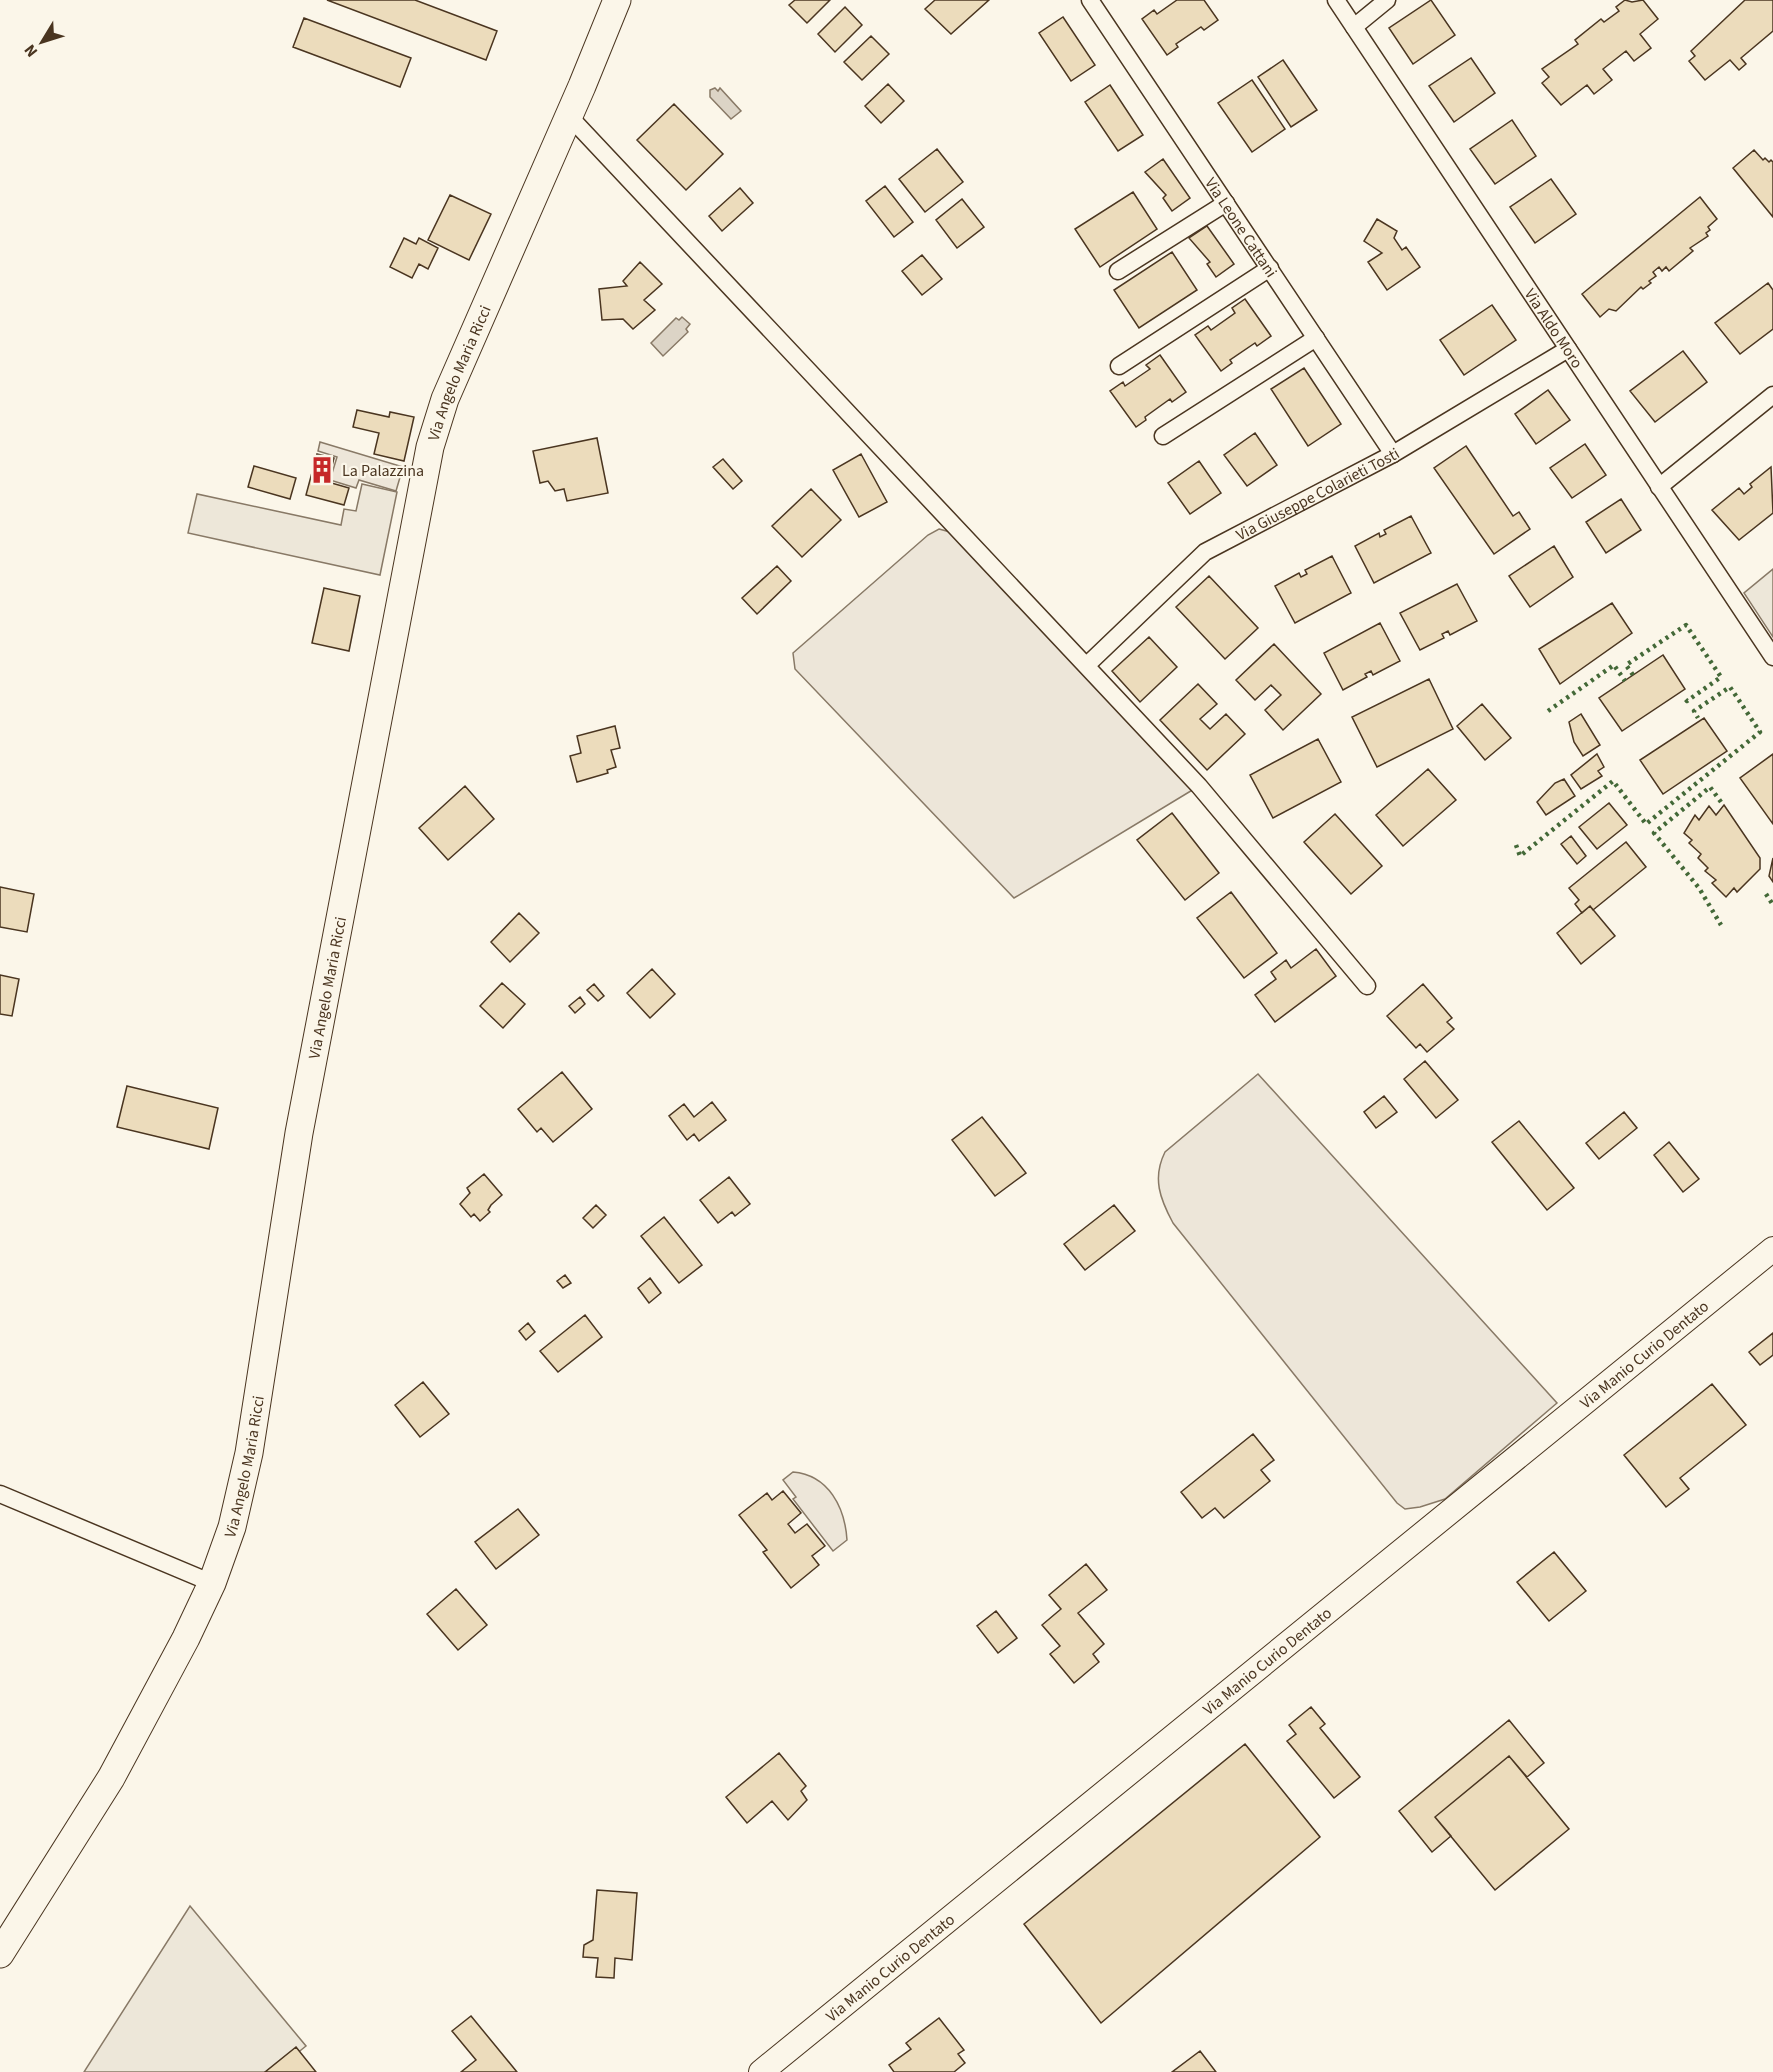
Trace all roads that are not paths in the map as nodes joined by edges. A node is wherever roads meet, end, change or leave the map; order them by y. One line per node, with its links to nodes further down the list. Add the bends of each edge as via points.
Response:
1 (617, 0): 6 (main road, Via Angelo Maria Ricci)
2 (1090, 0): 7 (street, Via Leone Cattani)
3 (1336, 0): 5 (street, Via Aldo Moro)
4 (1387, 0): 5 (street)
5 (1354, 27): 11 (street, Via Aldo Moro)
6 (569, 116): 18 (street); 22 (main road, Via Angelo Maria Ricci, via 445,399 430,447 299,1133 249,1453 232,1527)
7 (1226, 202): 8 (street, Via Leone Cattani); 9 (street)
8 (1270, 268): 10 (street, Via Leone Cattani); 12 (street)
9 (1118, 271)
10 (1316, 338): 14 (street); 15 (street, Via Leone Cattani)
11 (1568, 349): 15 (street, Via Giuseppe Colarieti Tosti); 16 (street, Via Aldo Moro)
12 (1119, 366)
13 (1773, 395): 16 (street)
14 (1163, 436)
15 (1394, 454): 18 (street, Via Giuseppe Colarieti Tosti, via 1205,552)
16 (1659, 487): 17 (street, Via Aldo Moro)
17 (1773, 657)
18 (1087, 665): 19 (street, via 1199,786)
19 (1367, 986)
20 (1773, 1249): 24 (main road, Via Manio Curio Dentato)
21 (0, 1494): 22 (street)
22 (212, 1583): 23 (main road, Via Angelo Maria Ricci, via 111,1778)
23 (0, 1953)
24 (761, 2072)

